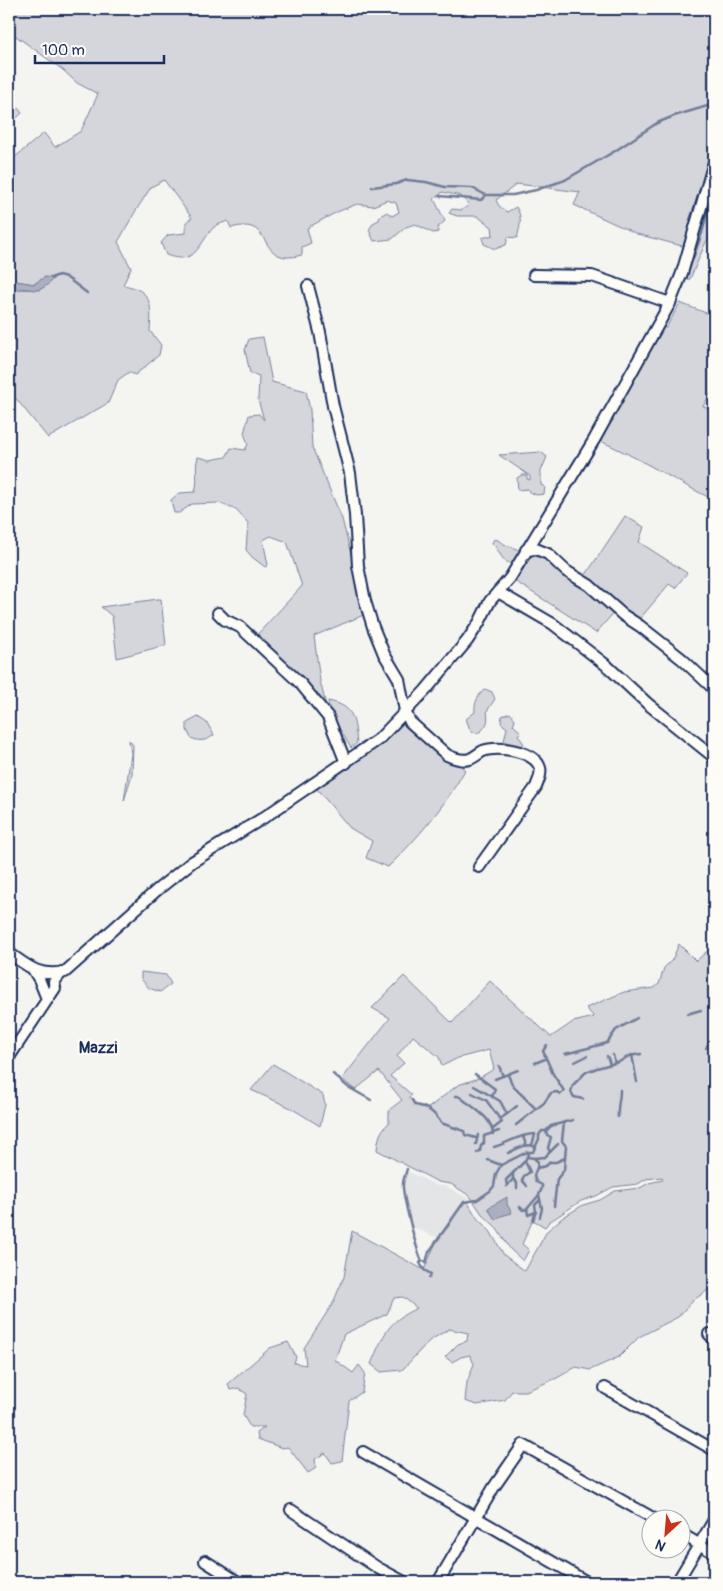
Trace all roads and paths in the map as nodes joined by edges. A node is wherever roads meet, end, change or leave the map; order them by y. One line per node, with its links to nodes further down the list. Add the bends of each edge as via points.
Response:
1 (714, 162): 4 (street, via 682,273)
2 (534, 276): 4 (street, via 592,276)
3 (308, 286): 9 (street, via 350,473 358,566 365,601 384,654 399,679)
4 (670, 303): 5 (street, via 594,440)
5 (526, 550): 6 (street); 8 (street, via 536,549 548,554 682,659)
6 (498, 592): 9 (street, via 467,641); 10 (street, via 554,624)
7 (218, 613): 11 (street, via 240,627 305,689 328,717)
8 (714, 689)
9 (405, 711): 11 (street, via 379,739); 12 (street, via 410,722 452,758 469,759 484,750 503,749 526,754 540,768 536,787)
10 (714, 757)
11 (346, 763): 15 (street, via 192,862 72,967)
12 (479, 867)
13 (9, 953): 14 (street)
14 (34, 971): 15 (street); 16 (street)
15 (62, 972): 16 (street)
16 (47, 999): 17 (street)
17 (9, 1057)
18 (605, 1388): 19 (street)
19 (714, 1450)
20 (363, 1452): 23 (street)
21 (291, 1510): 30 (street)
22 (640, 1511): 23 (street, via 523,1445)
23 (476, 1517): 31 (street); 32 (street)
24 (714, 1520): 26 (street)
25 (690, 1538): 26 (street)
26 (700, 1544): 27 (street); 33 (street)
27 (714, 1553)
28 (205, 1561): 29 (street)
29 (238, 1582)
30 (404, 1582)
31 (438, 1582)
32 (587, 1582)
33 (677, 1582)

